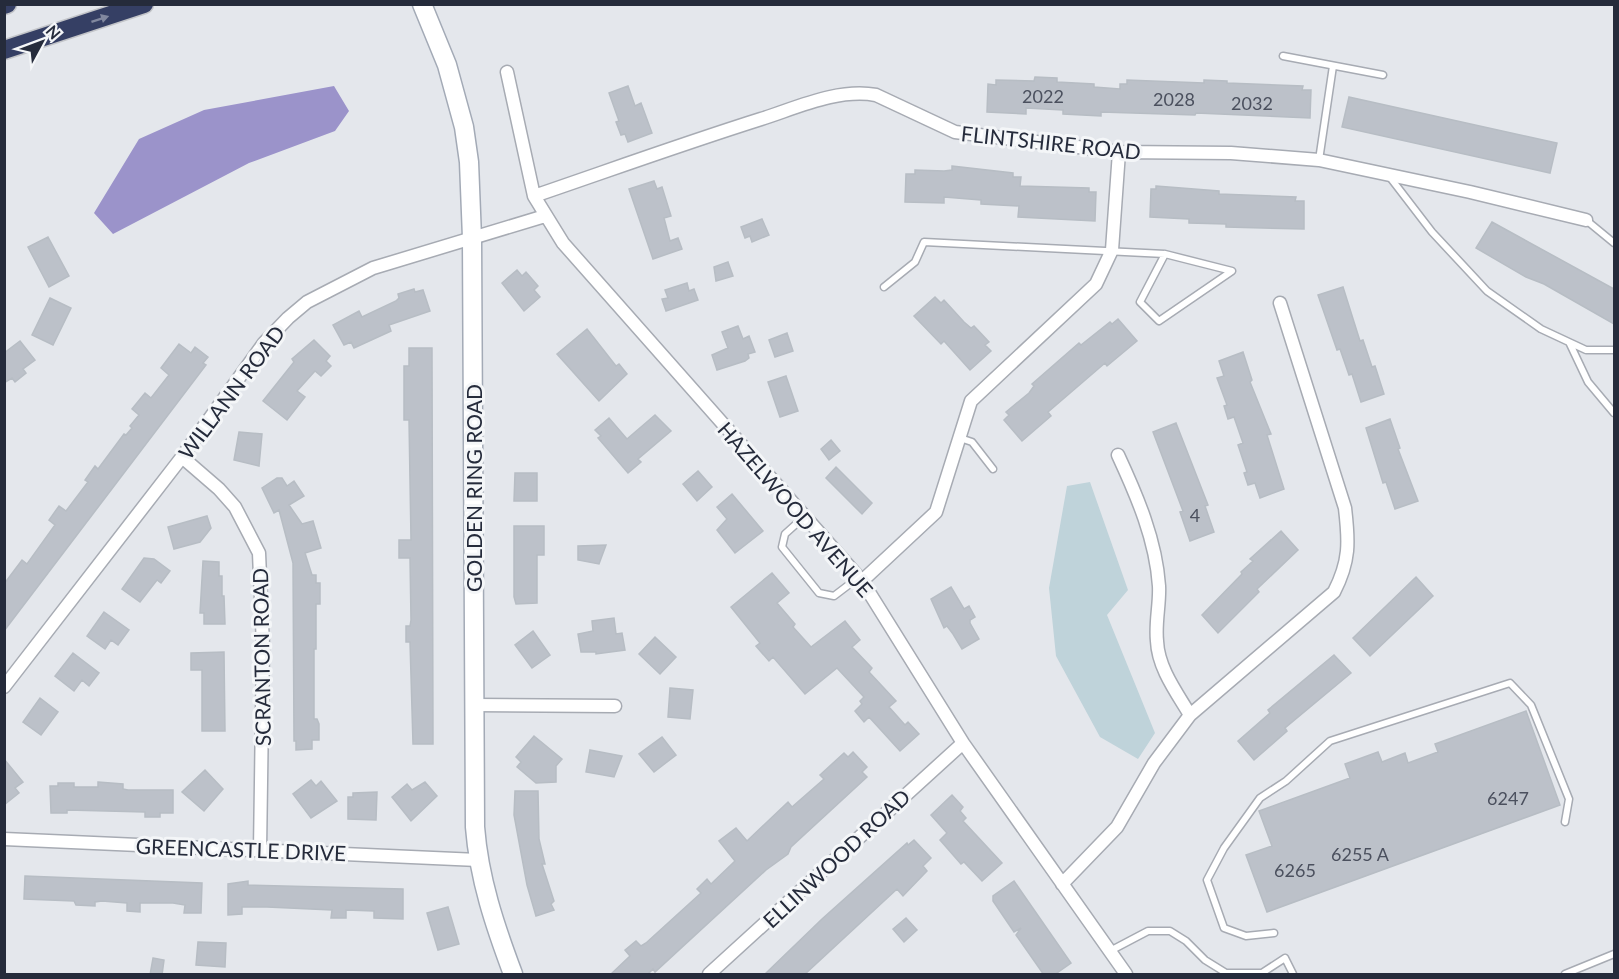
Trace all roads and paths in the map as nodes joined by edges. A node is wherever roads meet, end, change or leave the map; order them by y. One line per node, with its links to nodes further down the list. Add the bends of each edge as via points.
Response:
1 (144, 4): 3 (highway, one-way to 1)
2 (422, 4): 14 (street, GOLDEN RING ROAD, via 447,64 464,127)
3 (4, 50)
4 (1283, 56): 5 (lane)
5 (1333, 66): 7 (lane); 9 (lane)
6 (507, 72): 11 (street, HAZELWOOD AVENUE)
7 (1383, 75)
8 (1119, 152): 9 (street, FLINTSHIRE ROAD, via 1231,153); 11 (street, FLINTSHIRE ROAD, via 955,132 876,95 844,94); 16 (street)
9 (1319, 160): 10 (street, FLINTSHIRE ROAD)
10 (1388, 176): 13 (street, FLINTSHIRE ROAD); 20 (lane, via 1486,291 1541,329)
11 (534, 196): 12 (street, HAZELWOOD AVENUE)
12 (545, 216): 14 (street, WILLANN ROAD); 27 (street, HAZELWOOD AVENUE, via 563,243)
13 (1586, 220): 15 (lane)
14 (472, 238): 25 (street, WILLANN ROAD, via 373,268 307,302 264,343); 30 (street, GOLDEN RING ROAD)
15 (1614, 243)
16 (1112, 250): 17 (lane); 18 (lane, via 924,242 915,262); 23 (street, via 1090,291 971,401)
17 (1165, 254): 17 (lane, via 1140,302 1159,321 1232,271)
18 (884, 287)
19 (1280, 303): 32 (street, via 1338,477 1349,538 1348,560 1334,592)
20 (1570, 343): 21 (lane, via 1586,351); 22 (lane, via 1588,382)
21 (1614, 350)
22 (1614, 413)
23 (958, 437): 26 (lane, via 972,442); 28 (street, via 936,512)
24 (1118, 455): 32 (street, via 1151,539 1159,586 1159,652 1164,669)
25 (182, 457): 29 (street, WILLANN ROAD); 36 (street, SCRANTON ROAD, via 235,507 259,553 263,646)
26 (993, 469)
27 (805, 515): 28 (street, HAZELWOOD AVENUE); 28 (lane, via 785,534 782,547 819,593 834,596)
28 (861, 579): 33 (street, HAZELWOOD AVENUE)
29 (4, 687)
30 (472, 705): 31 (street); 37 (street, GOLDEN RING ROAD)
31 (615, 706)
32 (1190, 715): 38 (street, via 1154,763 1117,827)
33 (963, 742): 38 (street, HAZELWOOD AVENUE); 43 (street, ELLINWOOD ROAD)
34 (1565, 822): 39 (lane, via 1569,799 1531,705 1510,683 1330,741 1286,781 1260,798 1224,848 1207,880 1224,928 1246,936)
35 (4, 839): 36 (street, GREENCASTLE DRIVE)
36 (260, 850): 37 (street, GREENCASTLE DRIVE)
37 (477, 860): 42 (street, GOLDEN RING ROAD)
38 (1062, 884): 40 (street, HAZELWOOD AVENUE)
39 (1274, 933)
40 (1110, 951): 44 (street, HAZELWOOD AVENUE); 45 (lane, via 1148,931 1170,931 1226,974 1262,973 1285,958)
41 (1614, 954): 46 (lane)
42 (513, 975)
43 (709, 975)
44 (1126, 975)
45 (1293, 975)
46 (1565, 975)

